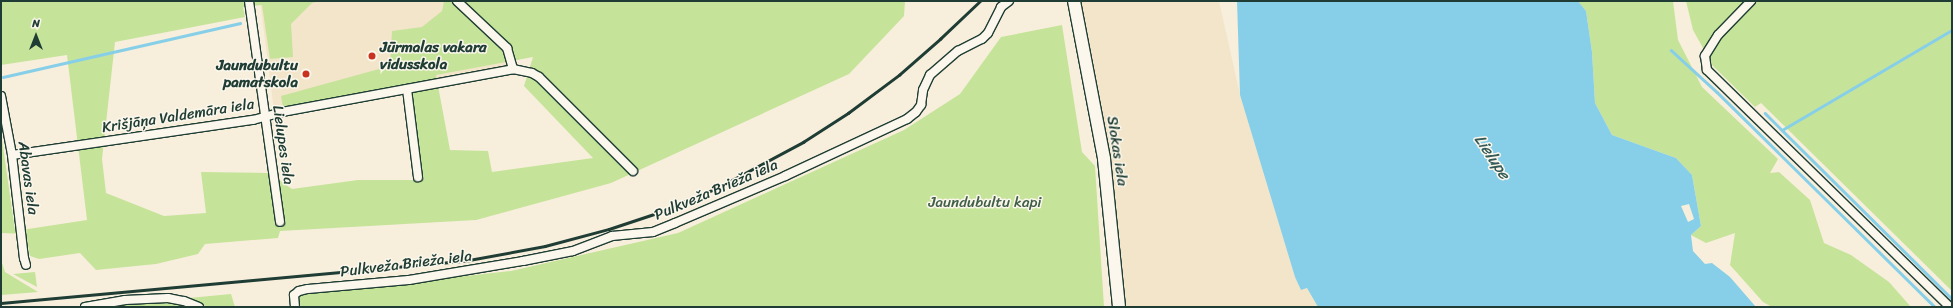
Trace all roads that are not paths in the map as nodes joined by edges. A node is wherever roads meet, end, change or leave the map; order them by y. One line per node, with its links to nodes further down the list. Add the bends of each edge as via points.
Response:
1 (250, 1): 9 (street, Lielupes iela)
2 (457, 1): 6 (street, via 507,48)
3 (1009, 1): 17 (street, Pulkveža Brieža iela, via 1001,7 988,33 982,39 958,51 930,75 925,82 921,105 907,120 675,224 653,232 612,236 573,251 523,261 409,280 308,289 294,295)
4 (1074, 1): 18 (main road, Slokas iela, via 1104,159)
5 (1751, 1): 19 (street, via 1718,35 1705,56 1707,70)
6 (513, 69): 7 (street, Krišjāņa Valdemāra iela); 11 (street, via 539,77)
7 (407, 89): 9 (street, Krišjāņa Valdemāra iela); 12 (street)
8 (1, 96): 10 (street, Abavas iela)
9 (265, 117): 10 (street, Krišjāņa Valdemāra iela); 13 (street, Lielupes iela)
10 (12, 156): 14 (street, Abavas iela)
11 (633, 171)
12 (418, 177)
13 (280, 222)
14 (26, 265)
15 (85, 307): 16 (street, via 125,300 168,298)
16 (199, 307)
17 (295, 307)
18 (1119, 307)
19 (1950, 307)

